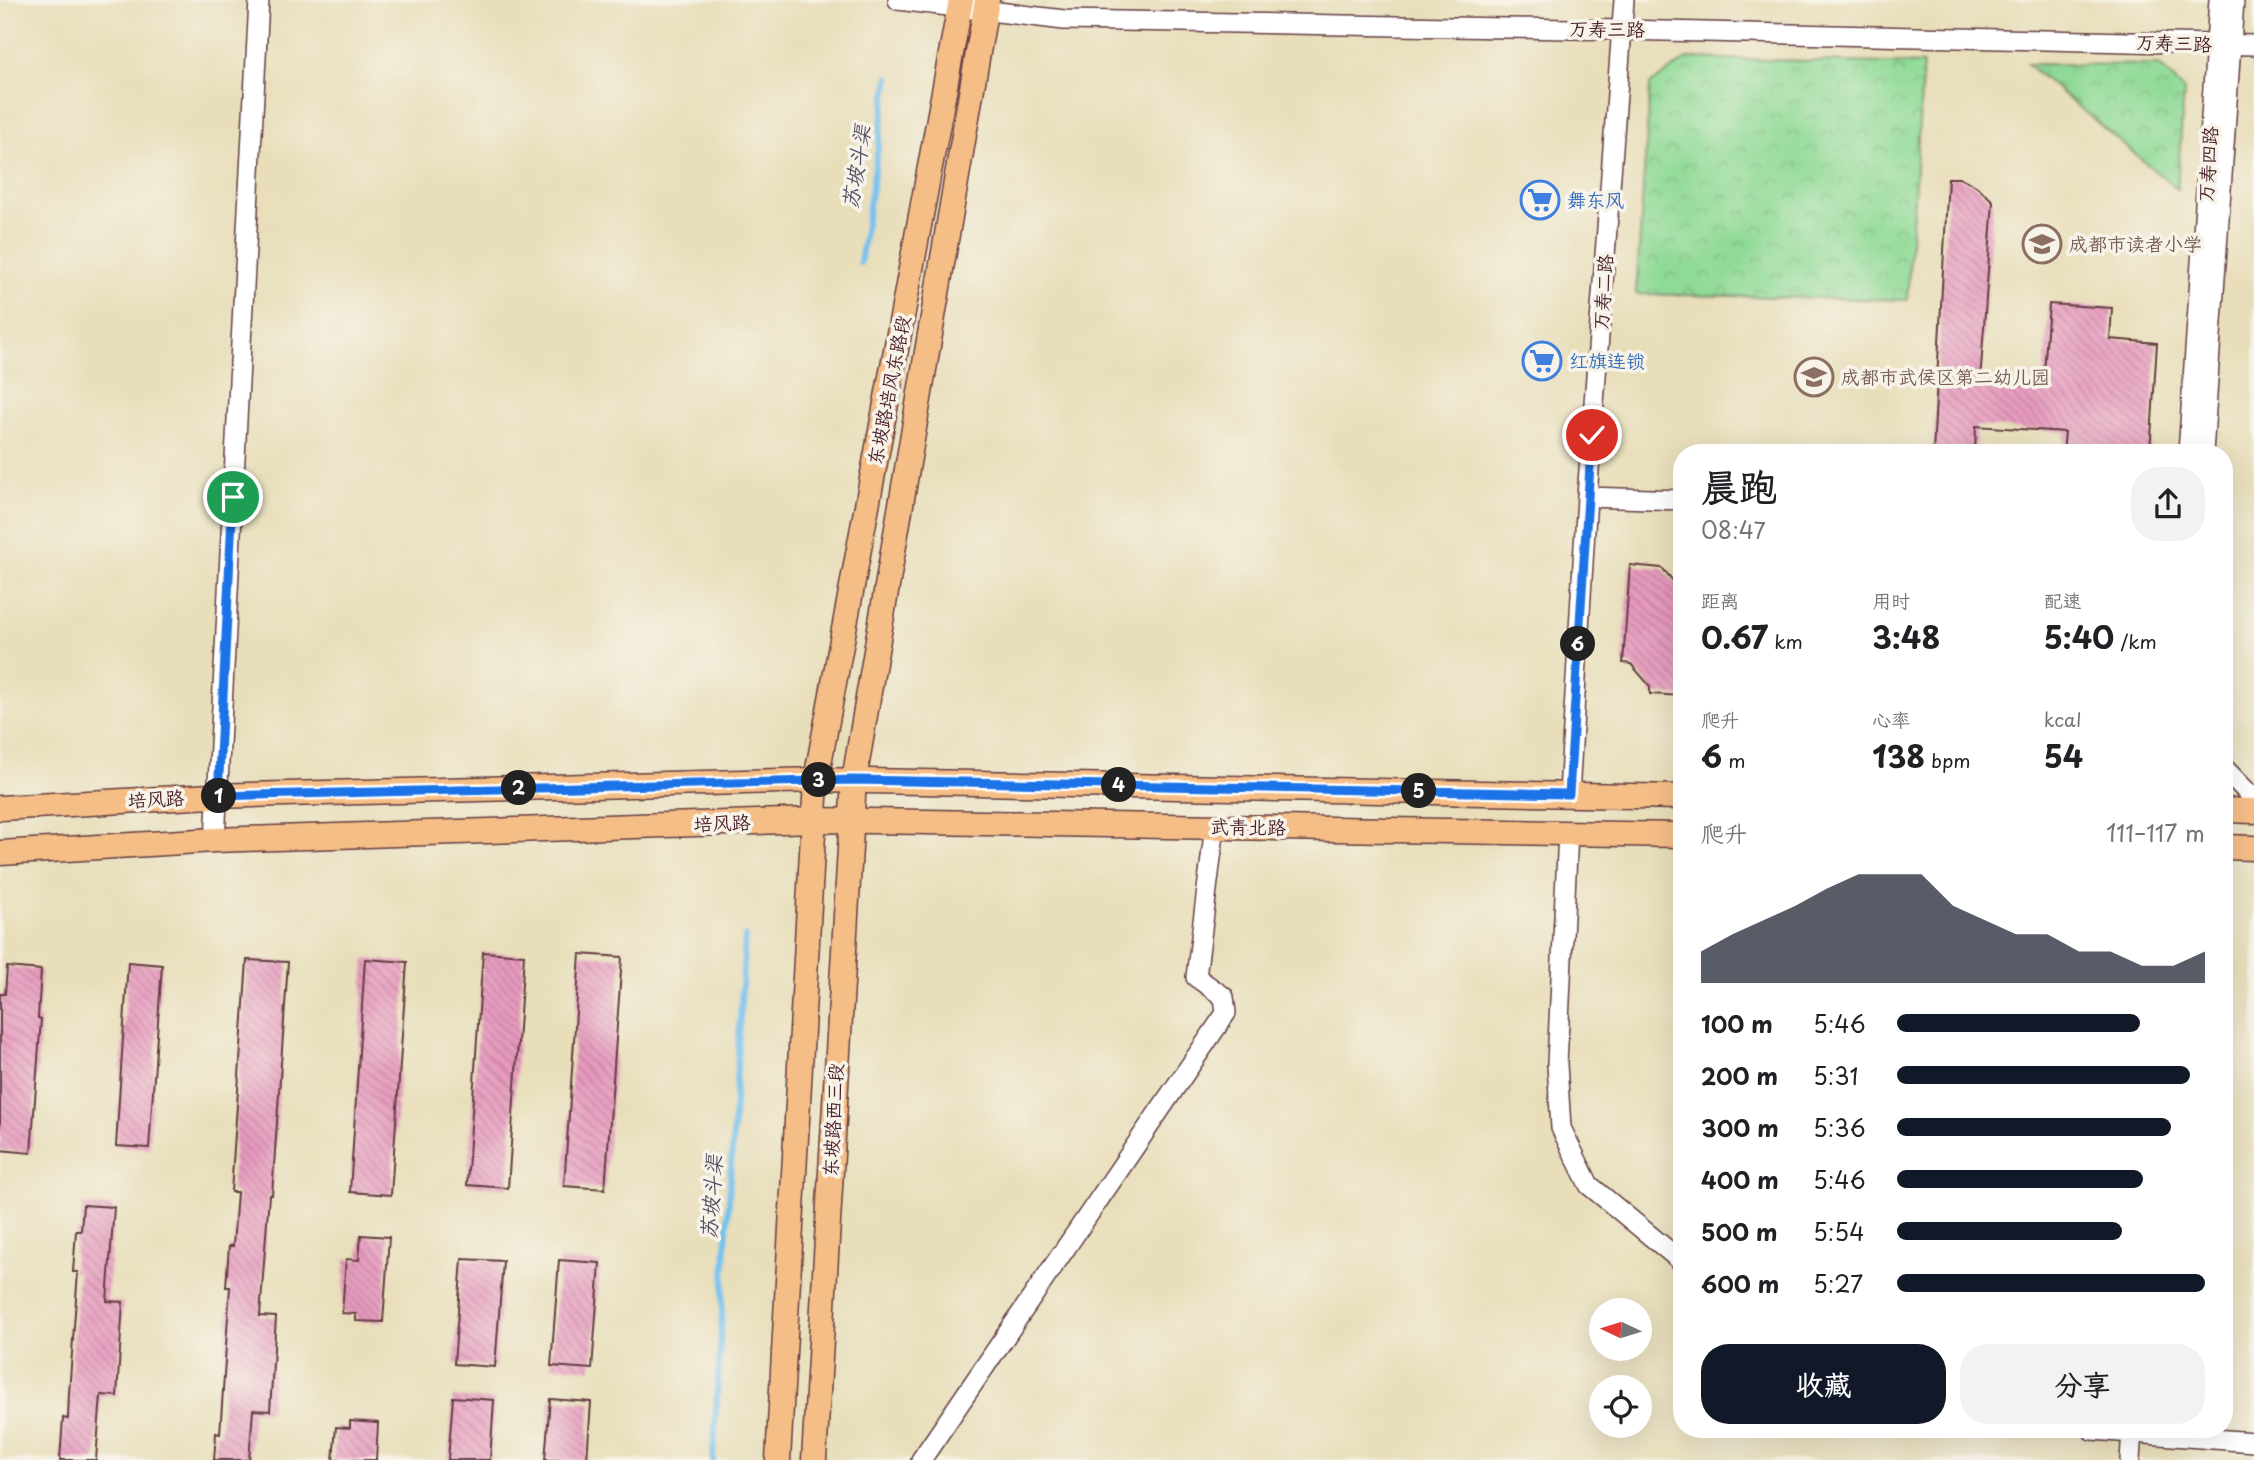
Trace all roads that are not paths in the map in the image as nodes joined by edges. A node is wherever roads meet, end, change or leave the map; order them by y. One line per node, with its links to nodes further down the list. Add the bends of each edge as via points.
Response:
1 (259, 0): 18 (street)
2 (898, 0): 6 (street, 万寿三路)
3 (1624, 0): 7 (street, 万寿二路)
4 (2219, 0): 8 (street, 万寿四路)
5 (2234, 0): 8 (street, 万寿四路)
6 (973, 5): 7 (street, 万寿三路, via 1064,20); 15 (main road, 东坡路培风东路段); 16 (main road, 东坡路培风东路段)
7 (1622, 30): 8 (street, 万寿三路); 12 (street, 万寿二路)
8 (2224, 44): 9 (street, 万寿三路); 10 (street, 万寿四路); 11 (street, 万寿四路)
9 (2254, 45)
10 (2189, 444)
11 (2203, 444)
12 (1587, 497): 13 (street); 17 (street, 万寿二路)
13 (1673, 500)
14 (2233, 777): 20 (street)
15 (816, 780): 16 (main road, 武青北路); 18 (main road, 培风路); 24 (main road, 东坡路西三段)
16 (854, 780): 17 (main road, 武青北路); 25 (main road, 东坡路西三段)
17 (1569, 794): 19 (main road, 武青北路)
18 (218, 796): 21 (main road, 培风路); 29 (street)
19 (1673, 797)
20 (2254, 799)
21 (0, 808)
22 (2233, 810): 23 (main road)
23 (2254, 811)
24 (814, 820): 25 (main road, 武青北路); 29 (main road, 培风路); 37 (main road, 东坡路西三段)
25 (850, 820): 26 (main road, 武青北路); 38 (main road, 东坡路西三段)
26 (1215, 826): 27 (main road, 武青北路); 39 (street, via 1196,978 1224,997 1226,1013)
27 (1568, 832): 28 (main road, 武青北路); 33 (street, via 1557,1065 1561,1128 1589,1185)
28 (1673, 835)
29 (215, 840): 32 (main road, 培风路)
30 (2233, 847): 31 (main road)
31 (2254, 848)
32 (0, 853)
33 (1673, 1255)
34 (2132, 1438): 40 (street)
35 (2210, 1438): 36 (street)
36 (2254, 1442)
37 (778, 1460)
38 (814, 1460)
39 (920, 1460)
40 (2130, 1460)

